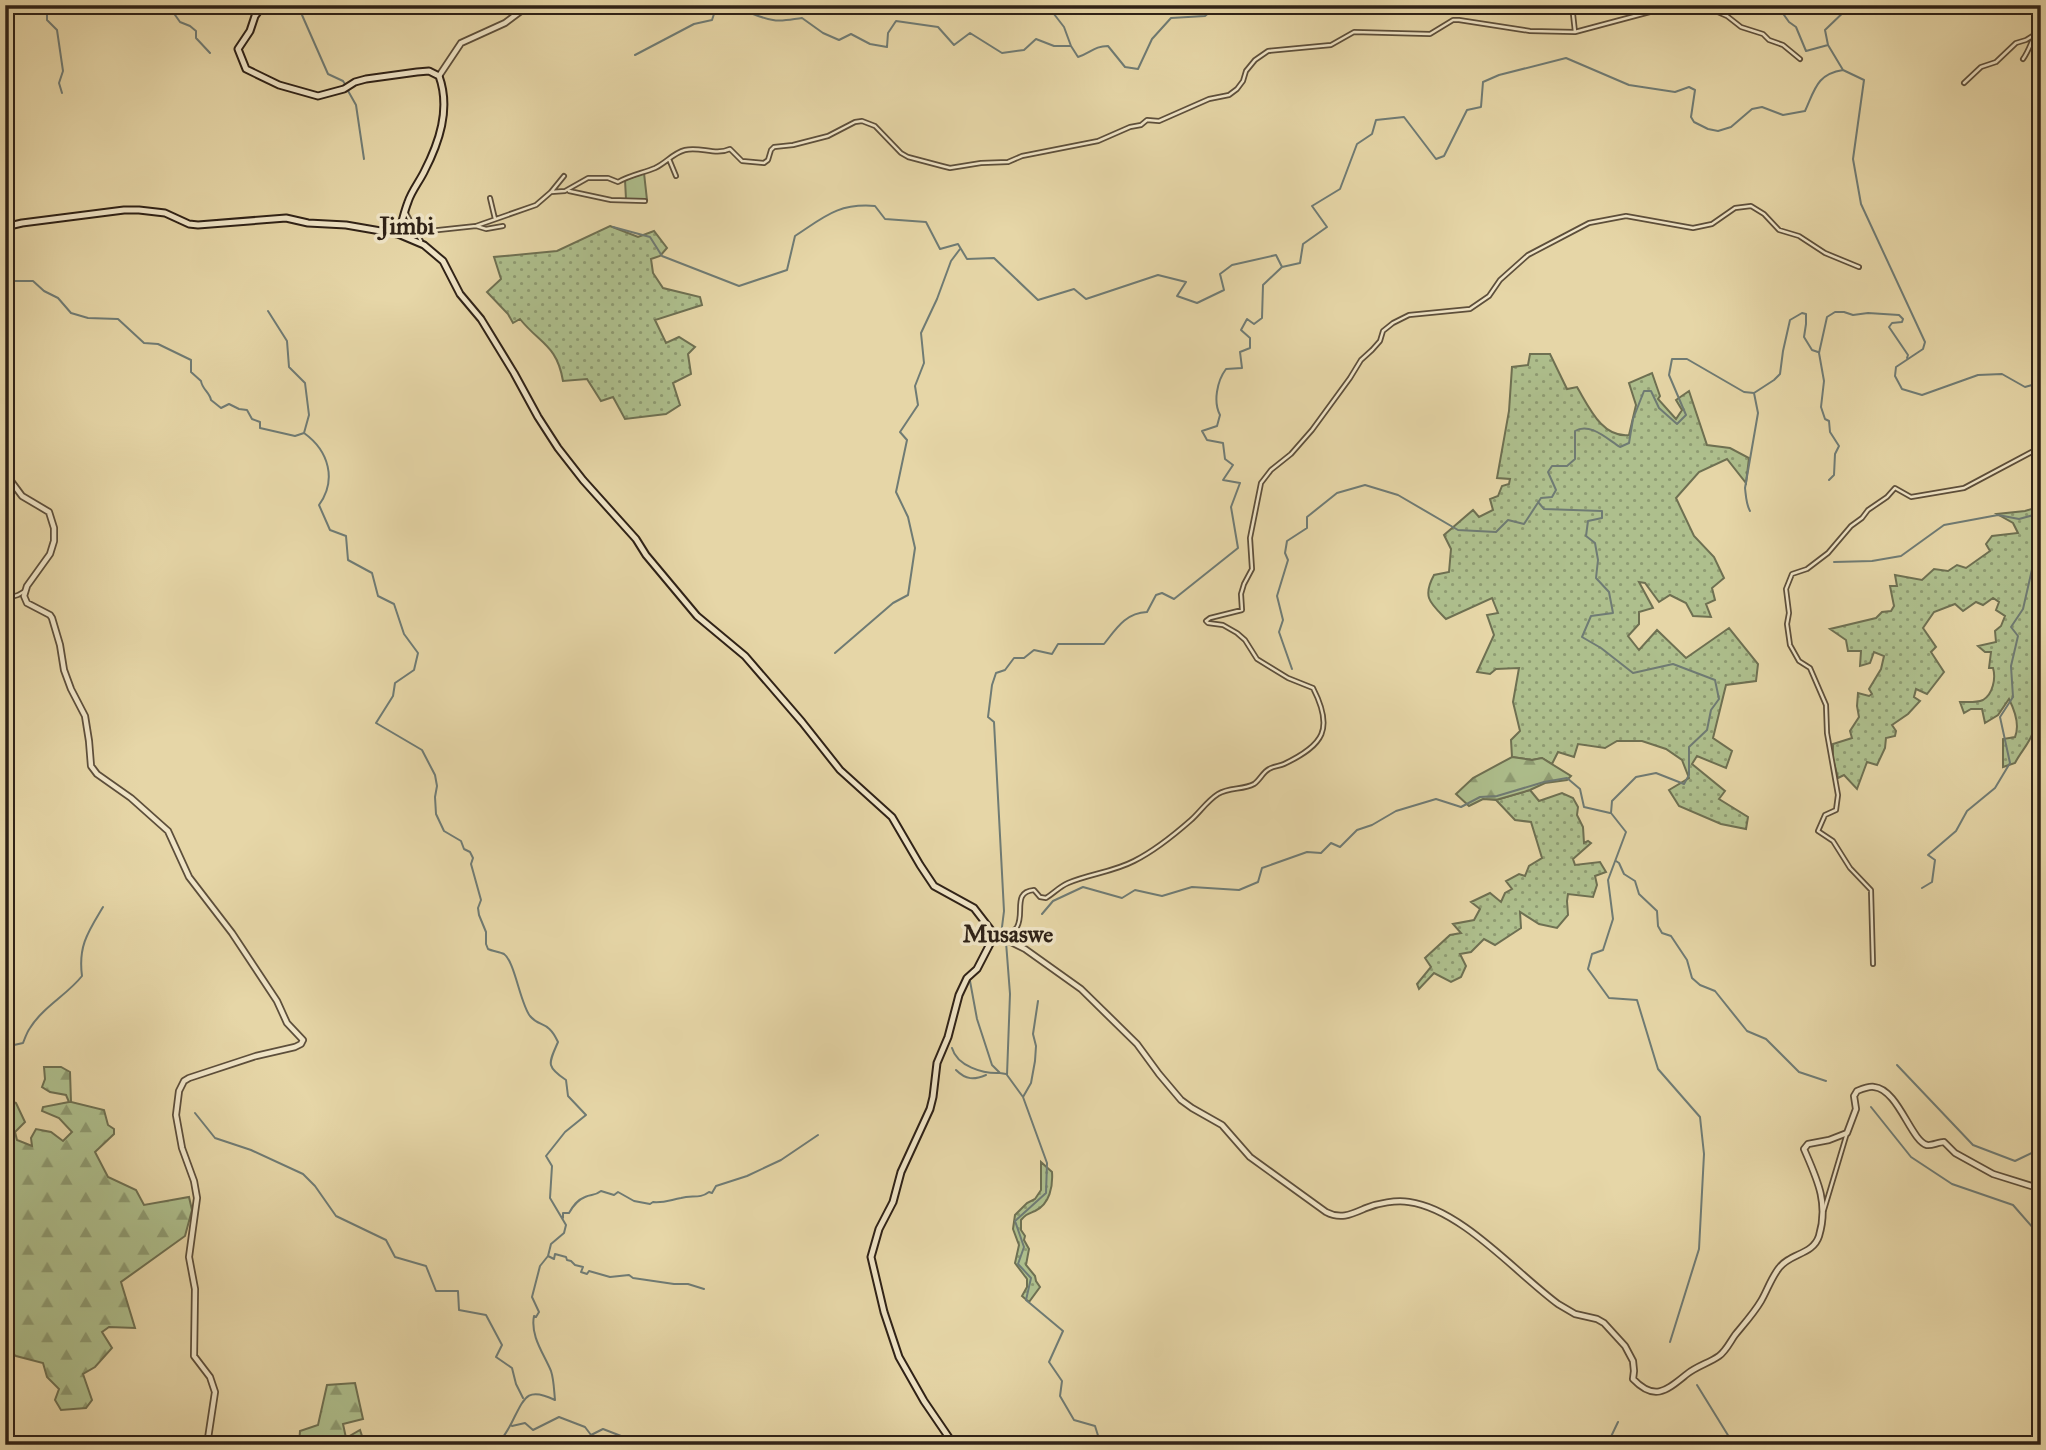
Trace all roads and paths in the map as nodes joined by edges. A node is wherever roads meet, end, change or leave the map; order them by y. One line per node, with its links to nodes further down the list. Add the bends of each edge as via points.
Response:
1 (262, 5): 11 (main road, via 238,47 246,69 279,85 318,96 366,79 429,71)
2 (529, 5): 11 (street, via 505,23 461,43)
3 (1572, 5): 7 (street)
4 (1676, 5): 7 (street)
5 (1702, 5): 9 (street, via 1763,34)
6 (2041, 26): 8 (street)
7 (1575, 32): 13 (street, via 1454,20 1430,34 1354,32 1331,45 1268,51 1255,60 1229,95 1159,121 1147,120 1098,141 1008,162 942,166 901,153 875,126 862,121 828,136 774,147 762,163 742,161 730,149 682,150)
8 (2034, 35): 10 (street); 12 (street, via 1981,67)
9 (1800, 58)
10 (2023, 59)
11 (439, 76): 20 (main road, via 444,109 441,128)
12 (1964, 83)
13 (669, 159): 15 (street); 16 (street, via 618,181 588,178)
14 (564, 176): 17 (street)
15 (676, 176)
16 (565, 191): 17 (street); 19 (street)
17 (551, 192): 21 (street, via 536,205)
18 (490, 198): 21 (street)
19 (645, 201)
20 (406, 214): 25 (street); 26 (main road)
21 (495, 219): 22 (street)
22 (477, 226): 23 (street); 25 (street)
23 (503, 226)
24 (5, 227): 26 (main road, via 126,210 161,211 198,226 286,218)
25 (415, 233): 26 (street); 27 (street)
26 (398, 234): 27 (main road)
27 (424, 245): 33 (main road, via 443,261 538,417 583,480 696,616 745,656 841,770 892,817 934,886 974,908)
28 (1859, 267): 34 (street, via 1779,230 1751,206 1735,208 1712,224 1693,228 1620,216 1584,225 1528,254 1489,296 1468,311 1409,316 1393,323 1312,429 1261,483 1250,538 1252,569 1241,594 1242,610 1206,621 1237,633 1257,659 1313,688 1324,730 1315,744 1268,769 1255,783 1220,793 1189,822 1134,861 1068,883 1048,898 1034,890 1025,892 1018,923)
29 (2041, 447): 35 (street, via 1964,488 1911,497 1895,488 1828,552 1788,580 1790,645 1799,661 1810,668 1826,705 1838,795 1836,810 1825,815 1818,831 1833,841 1871,890)
30 (5, 473): 31 (street, via 22,496 49,512 53,523 50,554)
31 (25, 591): 32 (street); 39 (street, via 27,603 52,618 67,678 85,718 91,766 170,834 189,877 303,1040 301,1045 190,1078 182,1083 178,1097 177,1126 197,1198 189,1257 195,1289 194,1356 215,1392)
32 (5, 599)
33 (992, 931): 34 (street); 40 (main road, via 992,940 959,995 937,1063 930,1108 871,1257 899,1357)
34 (1007, 940): 38 (street, via 1025,948 1091,998 1137,1044 1172,1093 1224,1126 1250,1157 1330,1214 1339,1217 1400,1201 1452,1217 1558,1304 1604,1323 1633,1361 1635,1382 1657,1392 1722,1354 1758,1306 1779,1267 1813,1247)
35 (1872, 964)
36 (1847, 1133): 37 (street, via 1856,1109 1854,1094 1875,1087 1895,1103 1924,1144 1944,1142 1993,1174); 38 (street); 38 (street, via 1804,1149 1817,1177)
37 (2041, 1189)
38 (1823, 1213)
39 (207, 1445)
40 (954, 1445)

